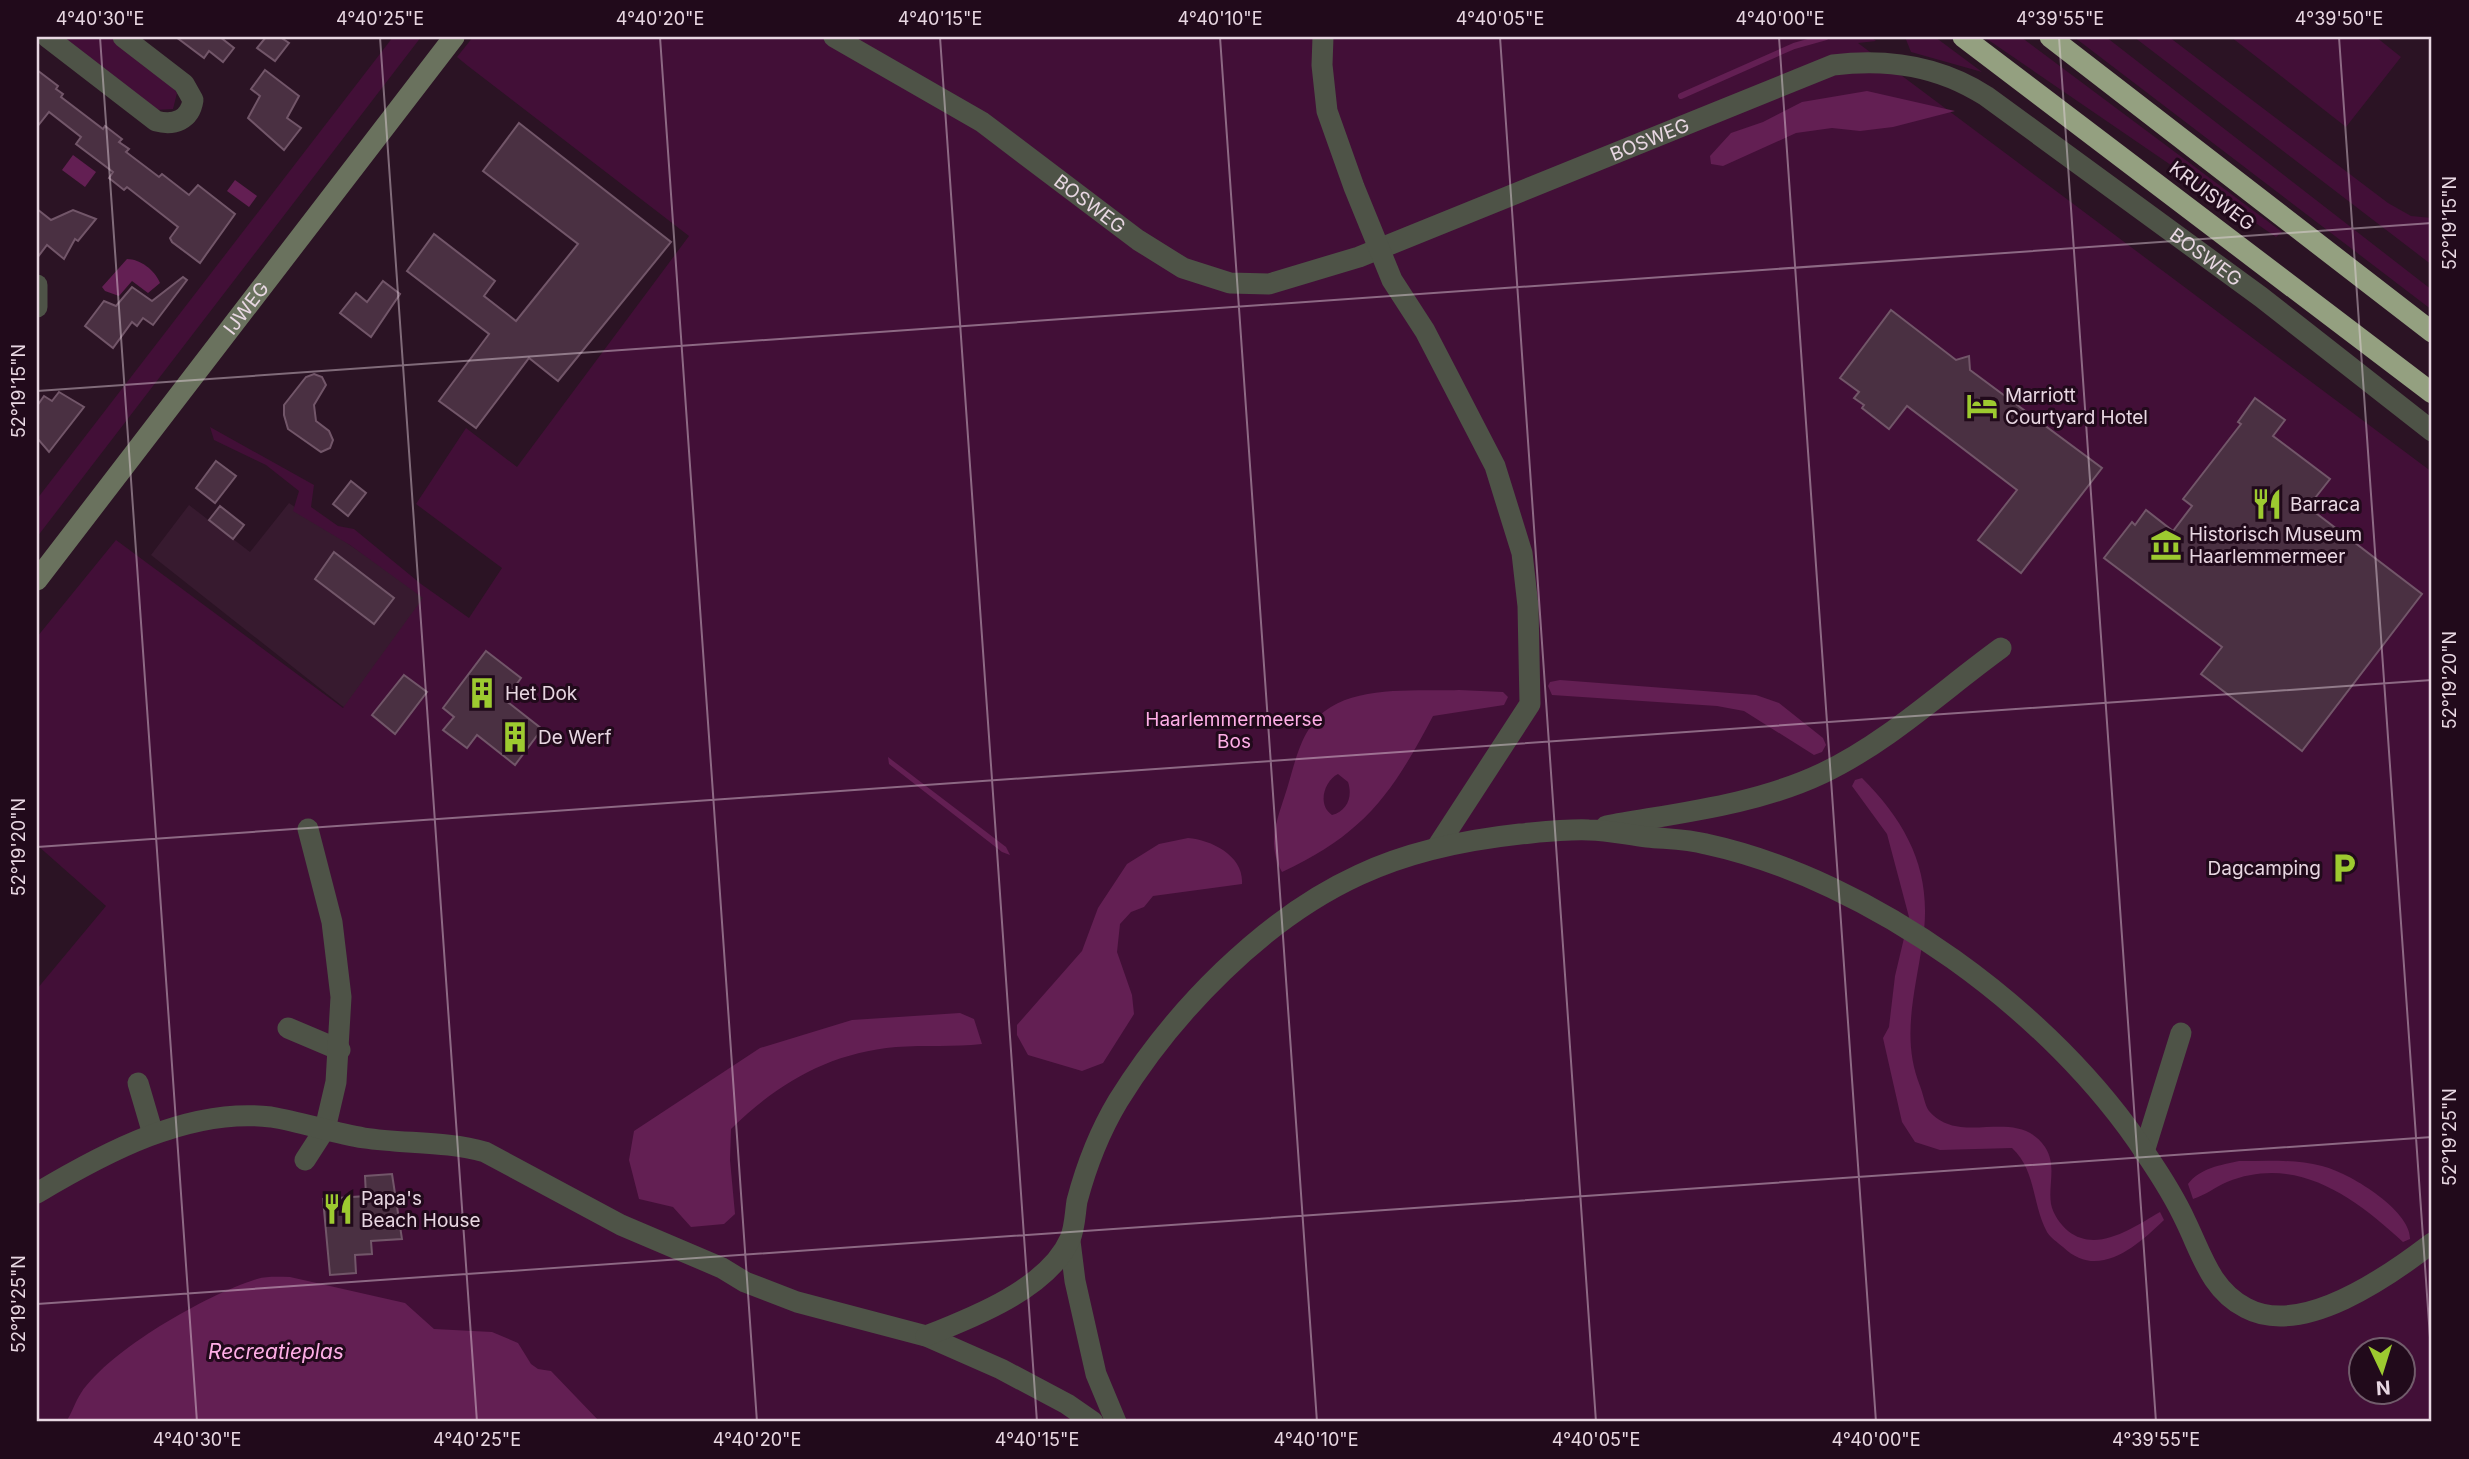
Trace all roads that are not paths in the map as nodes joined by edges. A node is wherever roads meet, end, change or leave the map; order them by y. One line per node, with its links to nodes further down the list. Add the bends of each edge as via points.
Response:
1 (47, 37): 2 (street, via 156,121 183,120 193,100 184,84)
2 (123, 37)
3 (454, 37): 14 (street, IJWEG)
4 (834, 37): 8 (street, BOSWEG, via 982,121 1138,240 1183,268 1230,283 1269,284)
5 (1323, 37): 8 (street, via 1327,111)
6 (1963, 37): 12 (highway, KRUISWEG)
7 (2050, 37): 11 (highway, KRUISWEG)
8 (1379, 249): 13 (street, BOSWEG, via 1833,65 1864,61 1936,71 1986,96); 18 (street, via 1495,467 1522,553 1528,606 1530,704)
9 (37, 285): 10 (street)
10 (37, 307)
11 (2432, 332)
12 (2432, 393)
13 (2432, 431)
14 (37, 580)
15 (2001, 648): 17 (street, via 1861,753 1822,774 1731,803)
16 (308, 829): 21 (street, via 332,922 341,997)
17 (1587, 829): 18 (street, via 1474,839); 25 (street, via 1737,851 1847,895 1927,940 1988,985 2097,1088)
18 (1437, 847): 28 (street, via 1361,873 1316,898 1260,939 1190,1005 1118,1102 1093,1152)
19 (288, 1028): 21 (street)
20 (2181, 1033): 25 (street)
21 (340, 1050): 23 (street)
22 (138, 1083): 24 (street)
23 (325, 1129): 24 (street, via 270,1117 225,1117); 26 (street); 30 (street, via 363,1138 485,1152 621,1225 766,1291)
24 (153, 1134): 27 (street, via 94,1159)
25 (2144, 1152): 29 (street, via 2170,1191 2211,1276 2224,1293 2260,1314 2290,1316 2351,1296)
26 (305, 1160)
27 (37, 1193)
28 (1070, 1241): 30 (street, via 1025,1289); 32 (street, via 1083,1324 1096,1374)
29 (2432, 1243)
30 (926, 1336): 31 (street, via 1001,1369)
31 (1093, 1422)
32 (1116, 1422)

